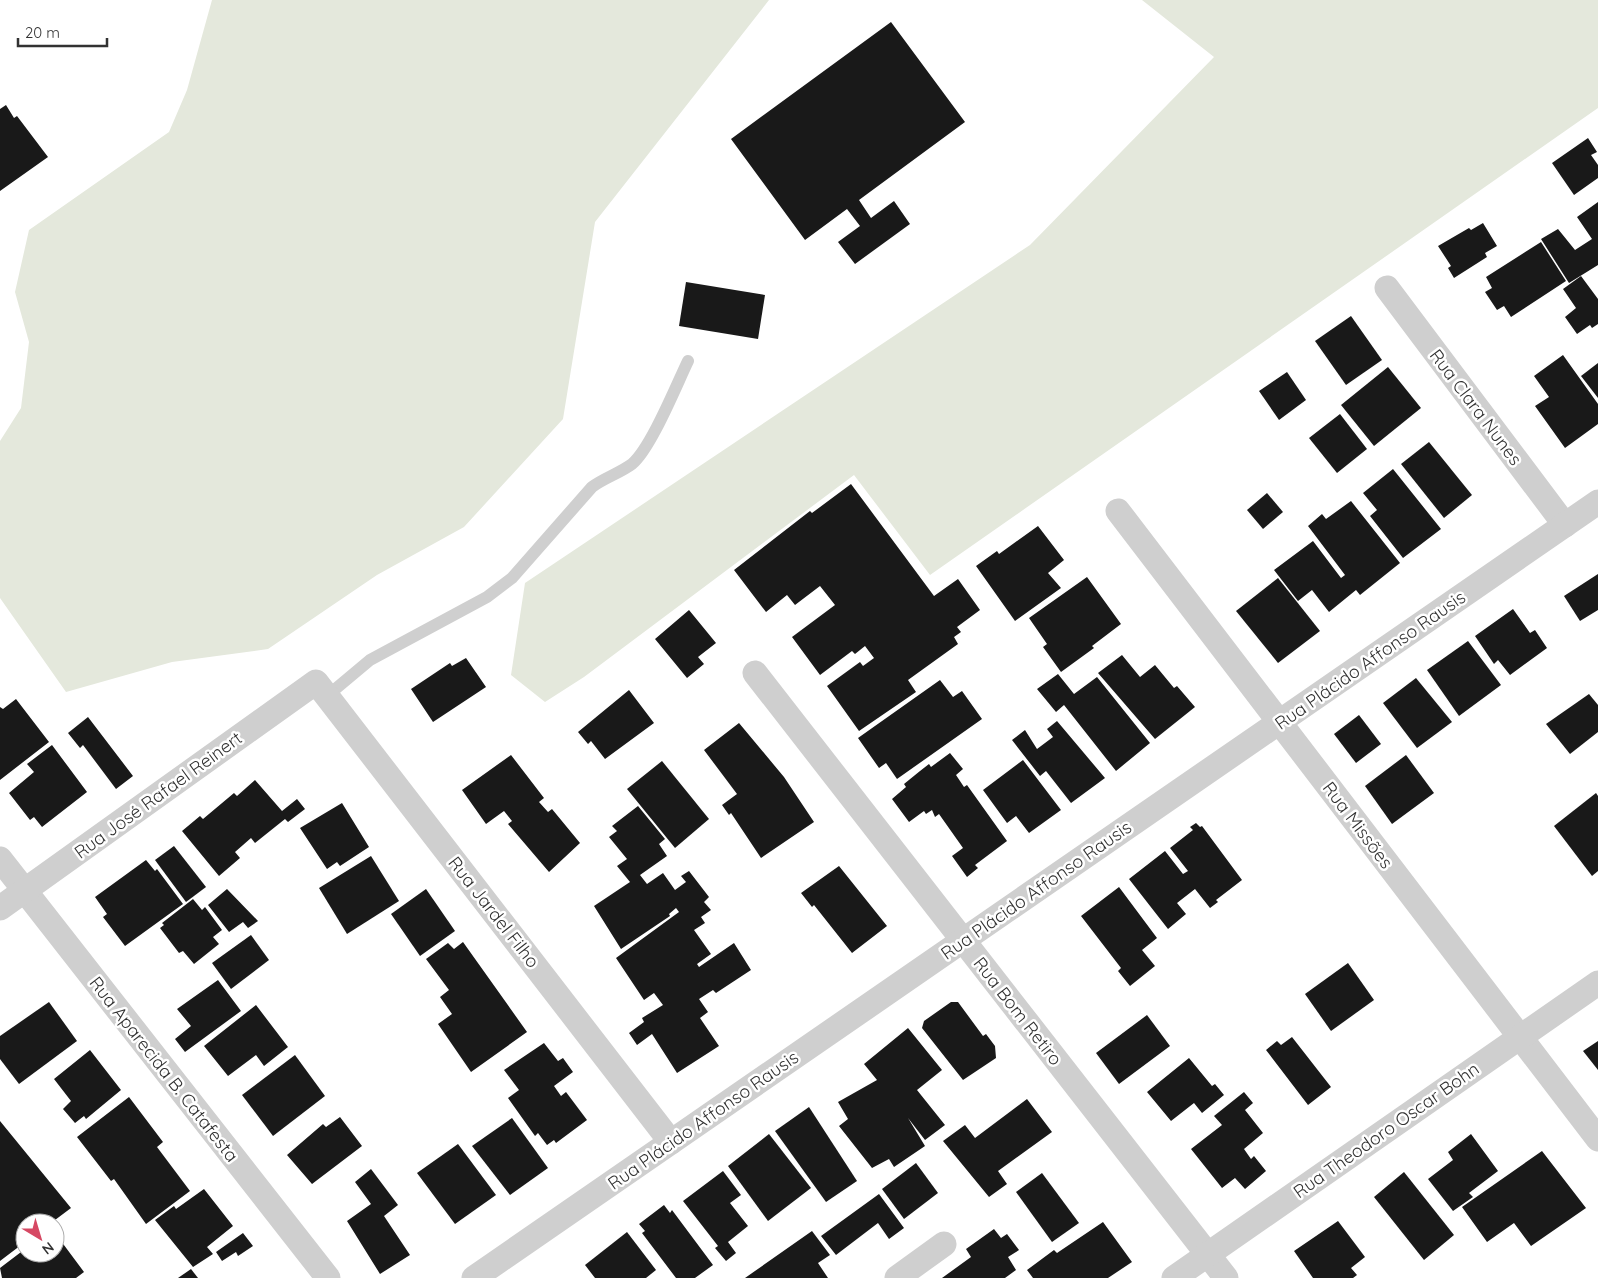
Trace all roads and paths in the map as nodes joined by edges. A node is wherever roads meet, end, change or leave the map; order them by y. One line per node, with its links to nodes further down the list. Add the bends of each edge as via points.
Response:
1 (1387, 288): 5 (street, Rua Clara Nunes)
2 (688, 361): 7 (lane, via 644,451 632,464 592,487 512,578 487,597)
3 (1598, 502): 5 (street, Rua Plácido Affonso Rausis)
4 (1118, 511): 8 (street, Rua Missões)
5 (1566, 525): 8 (street, Rua Plácido Affonso Rausis)
6 (755, 674): 12 (street, Rua Bom Retiro)
7 (322, 689): 10 (street, Rua José Rafael Reinert); 16 (street, Rua Jardel Filho)
8 (1280, 722): 12 (street, Rua Plácido Affonso Rausis); 14 (street, Rua Missões)
9 (0, 859): 10 (street, Rua Aparecida B. Catafesta)
10 (24, 891): 11 (street, Rua José Rafael Reinert); 19 (street, Rua Aparecida B. Catafesta)
11 (0, 908)
12 (963, 941): 16 (street, Rua Plácido Affonso Rausis); 18 (street, Rua Bom Retiro)
13 (1598, 983): 14 (street, Rua Theodoro Oscar Bohn)
14 (1520, 1037): 15 (street, Rua Missões); 18 (street, Rua Theodoro Oscar Bohn)
15 (1598, 1139)
16 (671, 1142): 20 (street, Rua Plácido Affonso Rausis)
17 (944, 1244): 21 (street)
18 (1208, 1254): 22 (street, Rua Theodoro Oscar Bohn); 23 (street, Rua Bom Retiro)
19 (328, 1278)
20 (474, 1278)
21 (897, 1278)
22 (1174, 1278)
23 (1226, 1278)

